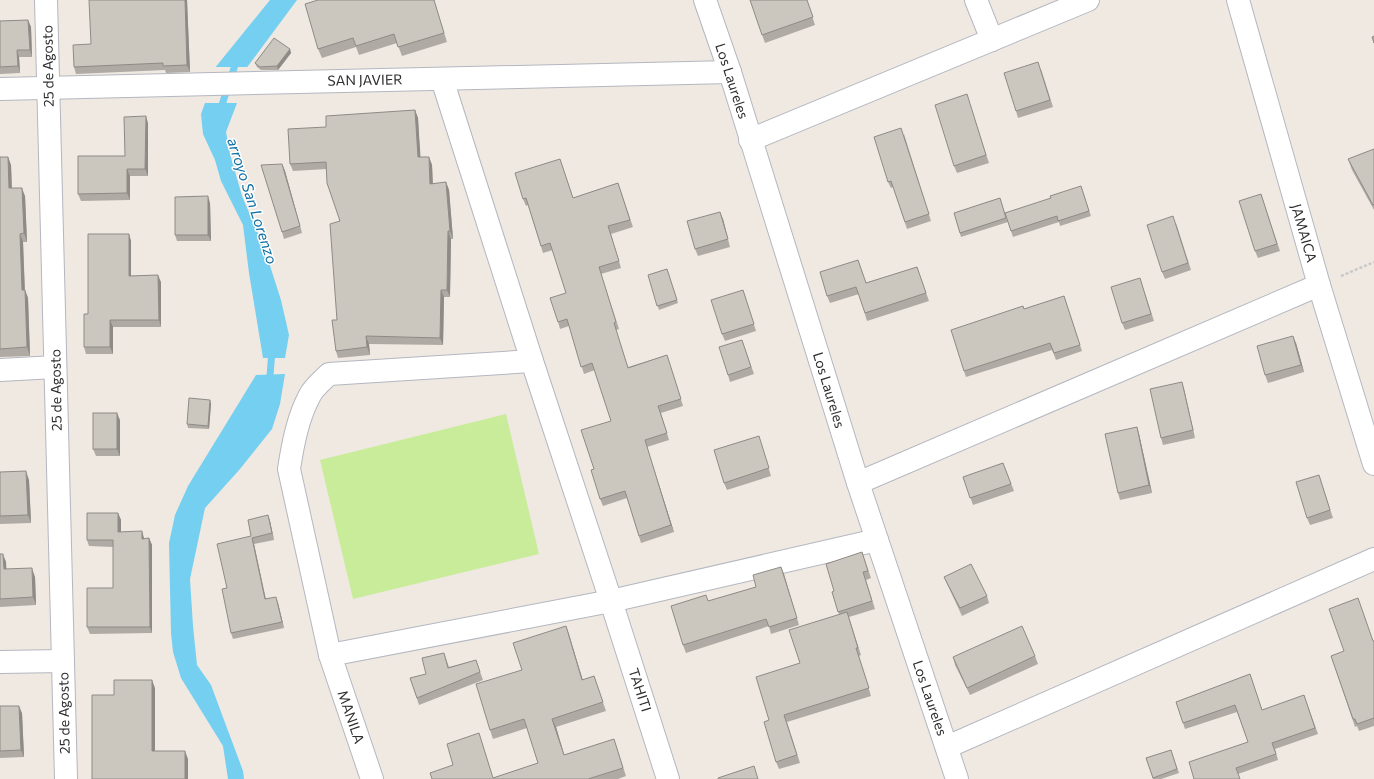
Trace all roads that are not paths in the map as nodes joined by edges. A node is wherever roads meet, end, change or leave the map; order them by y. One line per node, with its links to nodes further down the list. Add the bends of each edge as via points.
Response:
1 (46, 0): 9 (street, 25 de Agosto)
2 (705, 0): 7 (street, Los Laureles)
3 (976, 0): 6 (street)
4 (1088, 0): 6 (street)
5 (1238, 0): 12 (street, JAMAICA)
6 (992, 40): 11 (street)
7 (730, 72): 8 (street, SAN JAVIER); 11 (street, Los Laureles)
8 (442, 79): 9 (street, SAN JAVIER); 13 (street, TAHITI)
9 (48, 88): 10 (street, SAN JAVIER); 14 (street, 25 de Agosto)
10 (0, 89)
11 (750, 140): 17 (street, Los Laureles)
12 (1319, 285): 16 (street, JAMAICA); 17 (street)
13 (532, 361): 20 (street, TAHITI); 21 (street, MANILA, via 329,374 311,393 293,441 289,468)
14 (55, 367): 15 (street); 22 (street, 25 de Agosto)
15 (0, 370)
16 (1374, 464)
17 (858, 484): 18 (street, Los Laureles)
18 (877, 540): 20 (street); 24 (street, Los Laureles)
19 (1374, 559): 24 (street)
20 (611, 600): 21 (street); 27 (street, TAHITI)
21 (330, 655): 26 (street, MANILA)
22 (63, 661): 23 (street); 25 (street, 25 de Agosto)
23 (0, 662)
24 (947, 748): 28 (street, Los Laureles)
25 (66, 779)
26 (372, 779)
27 (668, 779)
28 (957, 779)

